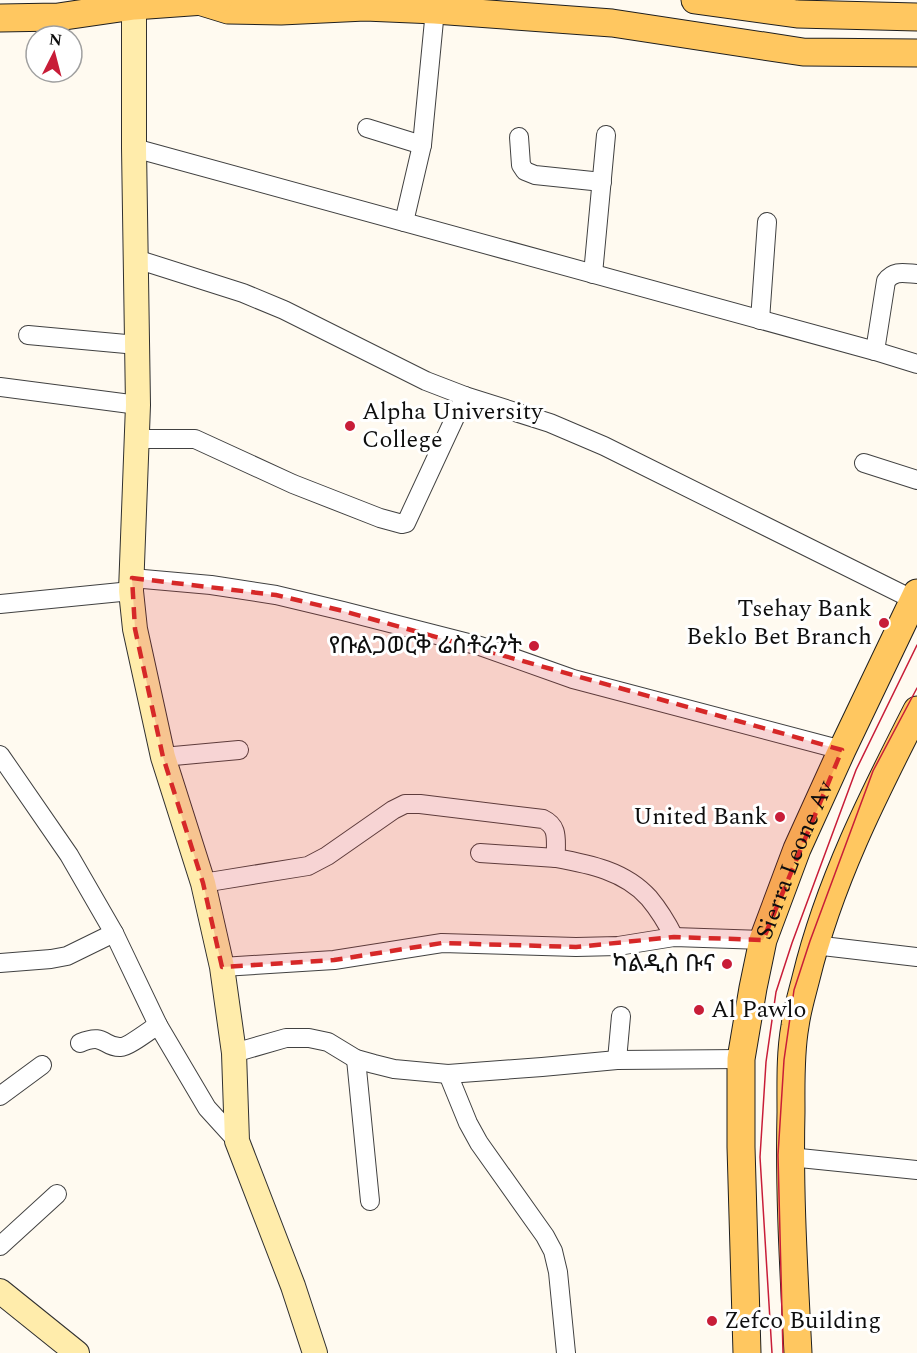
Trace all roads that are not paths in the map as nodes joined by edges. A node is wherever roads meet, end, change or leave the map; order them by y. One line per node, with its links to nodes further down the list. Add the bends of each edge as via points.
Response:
1 (518, 0): 9 (main road, via 804,38)
2 (695, 0): 6 (main road, via 797,14)
3 (792, 0): 6 (main road, via 827,5)
4 (211, 1): 5 (main road); 7 (main road, via 228,10)
5 (134, 3): 8 (main road, via 58,17); 15 (street)
6 (908, 6)
7 (435, 10): 10 (main road, via 612,23 803,52); 14 (street)
8 (0, 18)
9 (917, 38)
10 (917, 53)
11 (367, 128): 14 (street)
12 (606, 135): 16 (street)
13 (519, 136): 16 (street, via 525,171)
14 (423, 145): 17 (street)
15 (134, 148): 17 (street); 19 (street)
16 (602, 182): 20 (street)
17 (404, 222): 20 (street)
18 (766, 222): 22 (street)
19 (136, 259): 24 (street); 28 (street, via 284,310 426,381)
20 (593, 274): 22 (street)
21 (917, 274): 25 (street, via 898,273 886,281)
22 (760, 320): 25 (street)
23 (28, 335): 24 (street)
24 (137, 345): 29 (street)
25 (875, 351): 26 (street)
26 (917, 364)
27 (0, 387): 29 (street)
28 (465, 396): 30 (street, via 406,523 402,524 293,484 195,439); 34 (street, via 550,423 604,446)
29 (138, 405): 30 (street)
30 (136, 439): 33 (street)
31 (864, 463): 32 (street)
32 (917, 480)
33 (131, 584): 35 (street); 39 (street, via 212,585 276,595 480,646 573,679); 41 (street, via 135,628)
34 (915, 597): 39 (main road, Sierra Leone Av)
35 (0, 604)
36 (917, 710): 37 (main road, Sierra Leone Av)
37 (909, 741): 48 (main road, Sierra Leone Av, via 844,860)
38 (239, 750): 41 (street)
39 (842, 750): 47 (main road, Sierra Leone Av, via 797,849)
40 (0, 755): 45 (street, via 69,855)
41 (163, 757): 44 (street)
42 (480, 853): 43 (street)
43 (556, 858): 44 (street, via 555,829 543,819 405,804 308,867); 46 (street, via 595,866 634,884 661,914)
44 (203, 883): 51 (street)
45 (114, 933): 50 (street, via 67,956); 53 (street)
46 (674, 937): 47 (street); 51 (street, via 618,946 442,943 334,960)
47 (763, 940): 57 (main road, Sierra Leone Av)
48 (814, 945): 49 (street); 63 (main road, Sierra Leone Av, via 794,1027)
49 (917, 957)
50 (0, 963)
51 (222, 967): 55 (street)
52 (621, 1016): 58 (street)
53 (158, 1025): 54 (street, via 126,1046 91,1038); 62 (street, via 207,1108)
54 (80, 1043)
55 (234, 1053): 56 (street, via 286,1038 309,1038 328,1042); 62 (street)
56 (356, 1059): 60 (street, via 394,1070); 66 (street)
57 (741, 1059): 58 (street); 72 (main road, Sierra Leone Av)
58 (617, 1060): 60 (street)
59 (42, 1065): 61 (street)
60 (448, 1074): 71 (street, via 479,1143 553,1251)
61 (0, 1096)
62 (237, 1141): 70 (street)
63 (790, 1157): 64 (street); 73 (main road, Sierra Leone Av)
64 (917, 1170)
65 (57, 1194): 67 (street)
66 (370, 1201)
67 (0, 1246)
68 (0, 1292): 69 (street)
69 (77, 1353)
70 (315, 1353)
71 (566, 1353)
72 (747, 1353)
73 (798, 1353)

